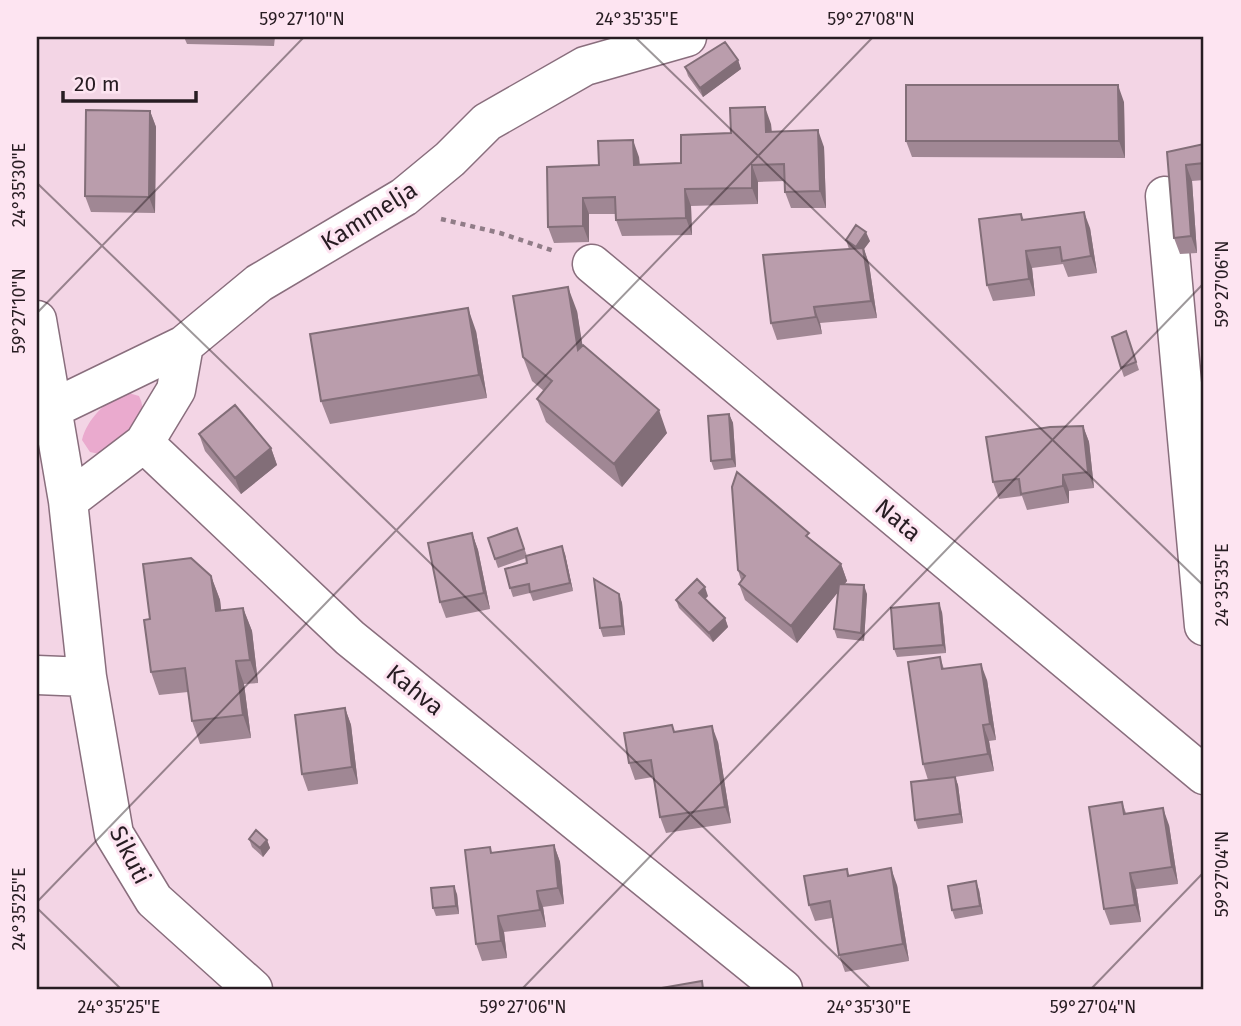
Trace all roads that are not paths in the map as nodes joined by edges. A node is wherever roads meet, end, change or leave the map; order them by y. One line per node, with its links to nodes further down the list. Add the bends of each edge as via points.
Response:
1 (687, 37): 5 (street, Kammelja, via 585,66 487,122 404,197 259,283)
2 (1165, 196): 9 (street)
3 (592, 264): 12 (street, Nata)
4 (37, 320): 6 (street)
5 (184, 345): 6 (street, Kammelja); 7 (street, via 176,390)
6 (54, 408): 8 (street)
7 (144, 443): 8 (street); 14 (street, Kahva, via 350,638)
8 (68, 501): 11 (street, Sikuti)
9 (1204, 626)
10 (37, 676): 11 (street)
11 (87, 677): 13 (street, Sikuti, via 114,834 153,900)
12 (1204, 775)
13 (253, 989)
14 (783, 989)

